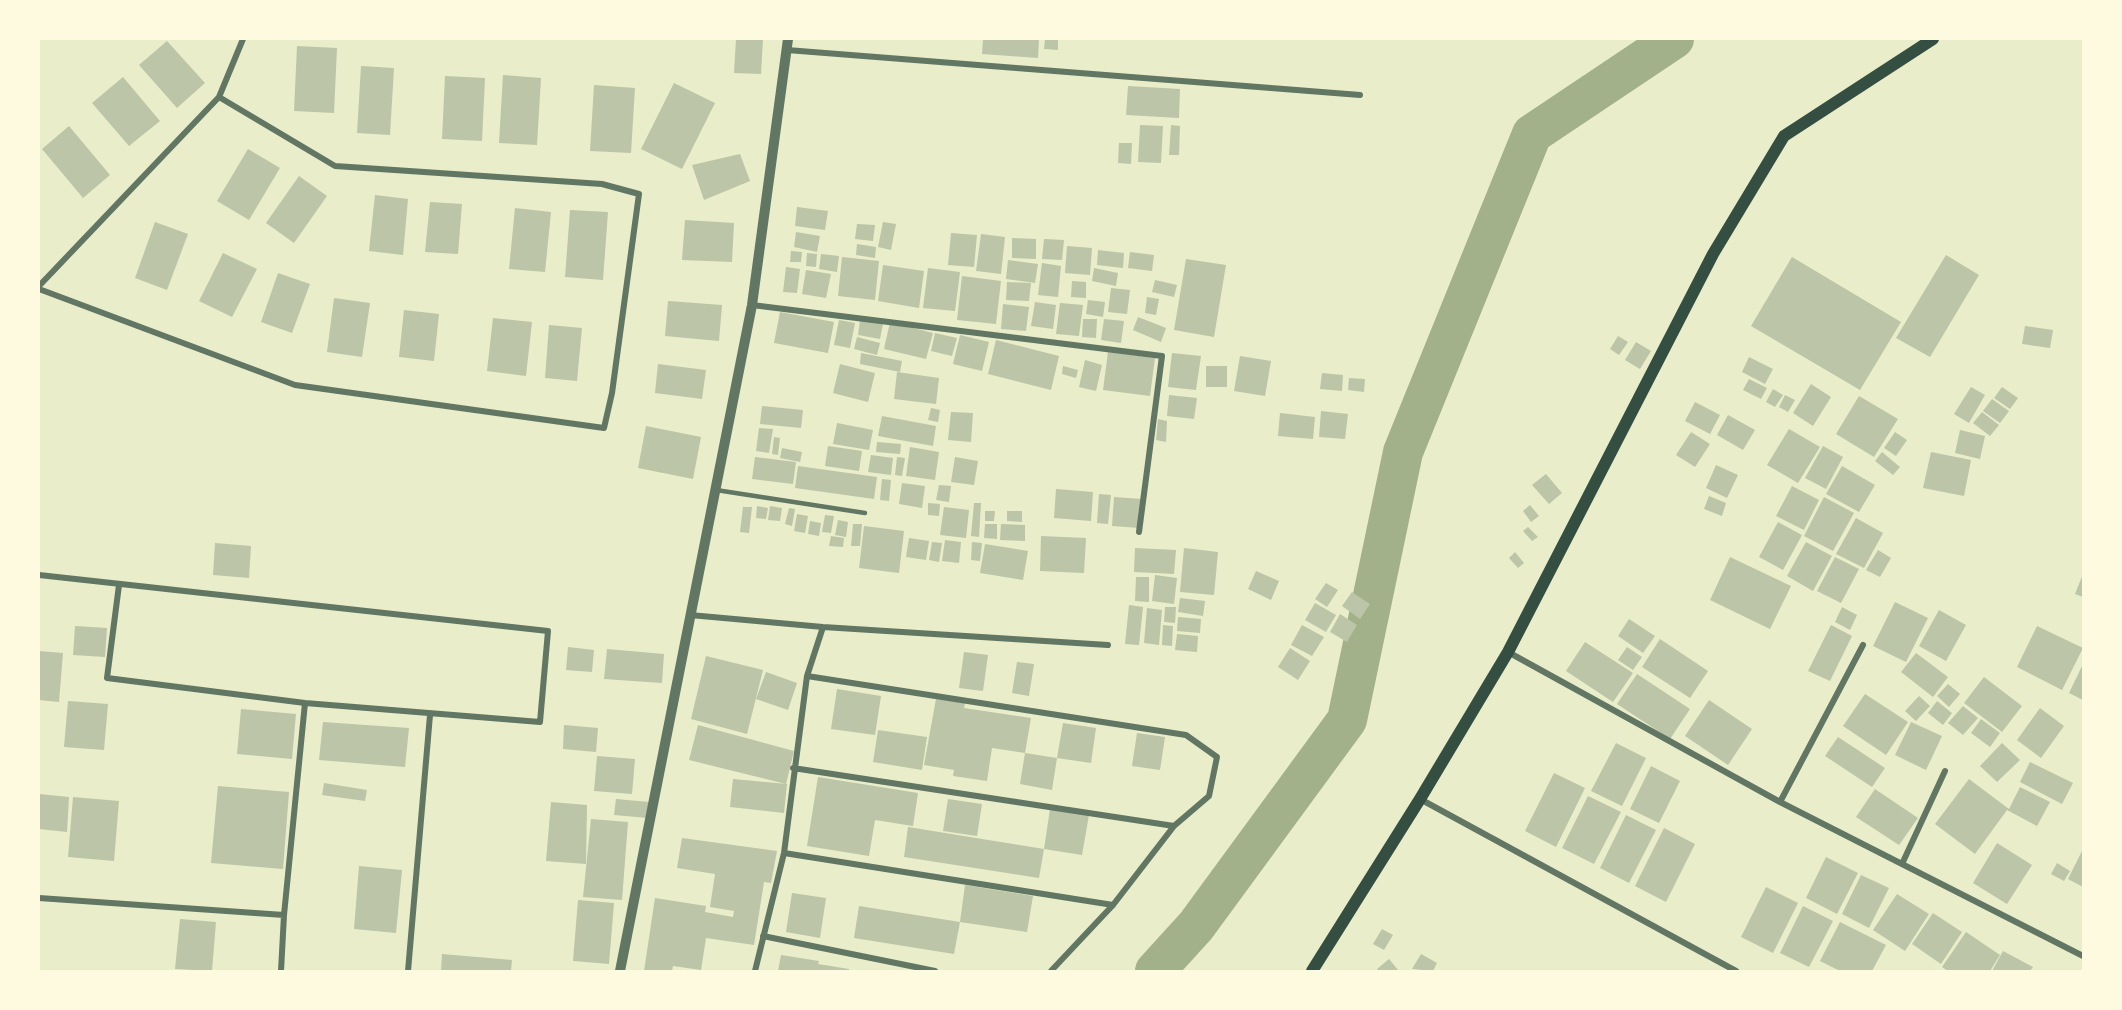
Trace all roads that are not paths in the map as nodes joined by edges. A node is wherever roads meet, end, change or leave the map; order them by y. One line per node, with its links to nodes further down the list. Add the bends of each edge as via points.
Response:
1 (243, 39): 5 (street)
2 (1933, 39): 17 (main road, via 1784,136 1713,254)
3 (787, 45): 4 (street); 7 (street)
4 (1360, 94)
5 (219, 97): 6 (street); 6 (street, via 335,166 602,184 639,194 604,428 295,385)
6 (39, 288)
7 (752, 305): 8 (street); 10 (street, via 1162,356)
8 (716, 490): 9 (lane); 13 (street)
9 (865, 513)
10 (1139, 532)
11 (39, 575): 12 (street)
12 (119, 585): 19 (street, via 107,678); 20 (street, via 548,631 540,722)
13 (689, 615): 14 (street); 35 (street)
14 (823, 627): 15 (street); 18 (street)
15 (1108, 645)
16 (1863, 645): 24 (street)
17 (1508, 652): 23 (main road); 24 (street)
18 (807, 676): 21 (street); 25 (street, via 1186,735 1218,757 1209,796)
19 (305, 703): 20 (street); 30 (street)
20 (430, 715): 34 (street)
21 (793, 768): 25 (street); 26 (street)
22 (1945, 771): 27 (street)
23 (1420, 799): 39 (main road); 40 (street)
24 (1780, 802): 27 (street)
25 (1174, 826): 29 (street)
26 (784, 853): 29 (street); 31 (street)
27 (1902, 864): 32 (street)
28 (39, 898): 30 (street)
29 (1113, 905): 38 (street)
30 (284, 915): 33 (street)
31 (763, 936): 36 (street); 37 (street)
32 (2083, 956)
33 (281, 971)
34 (408, 971)
35 (620, 971)
36 (755, 971)
37 (935, 971)
38 (1051, 971)
39 (1312, 971)
40 (1736, 971)

